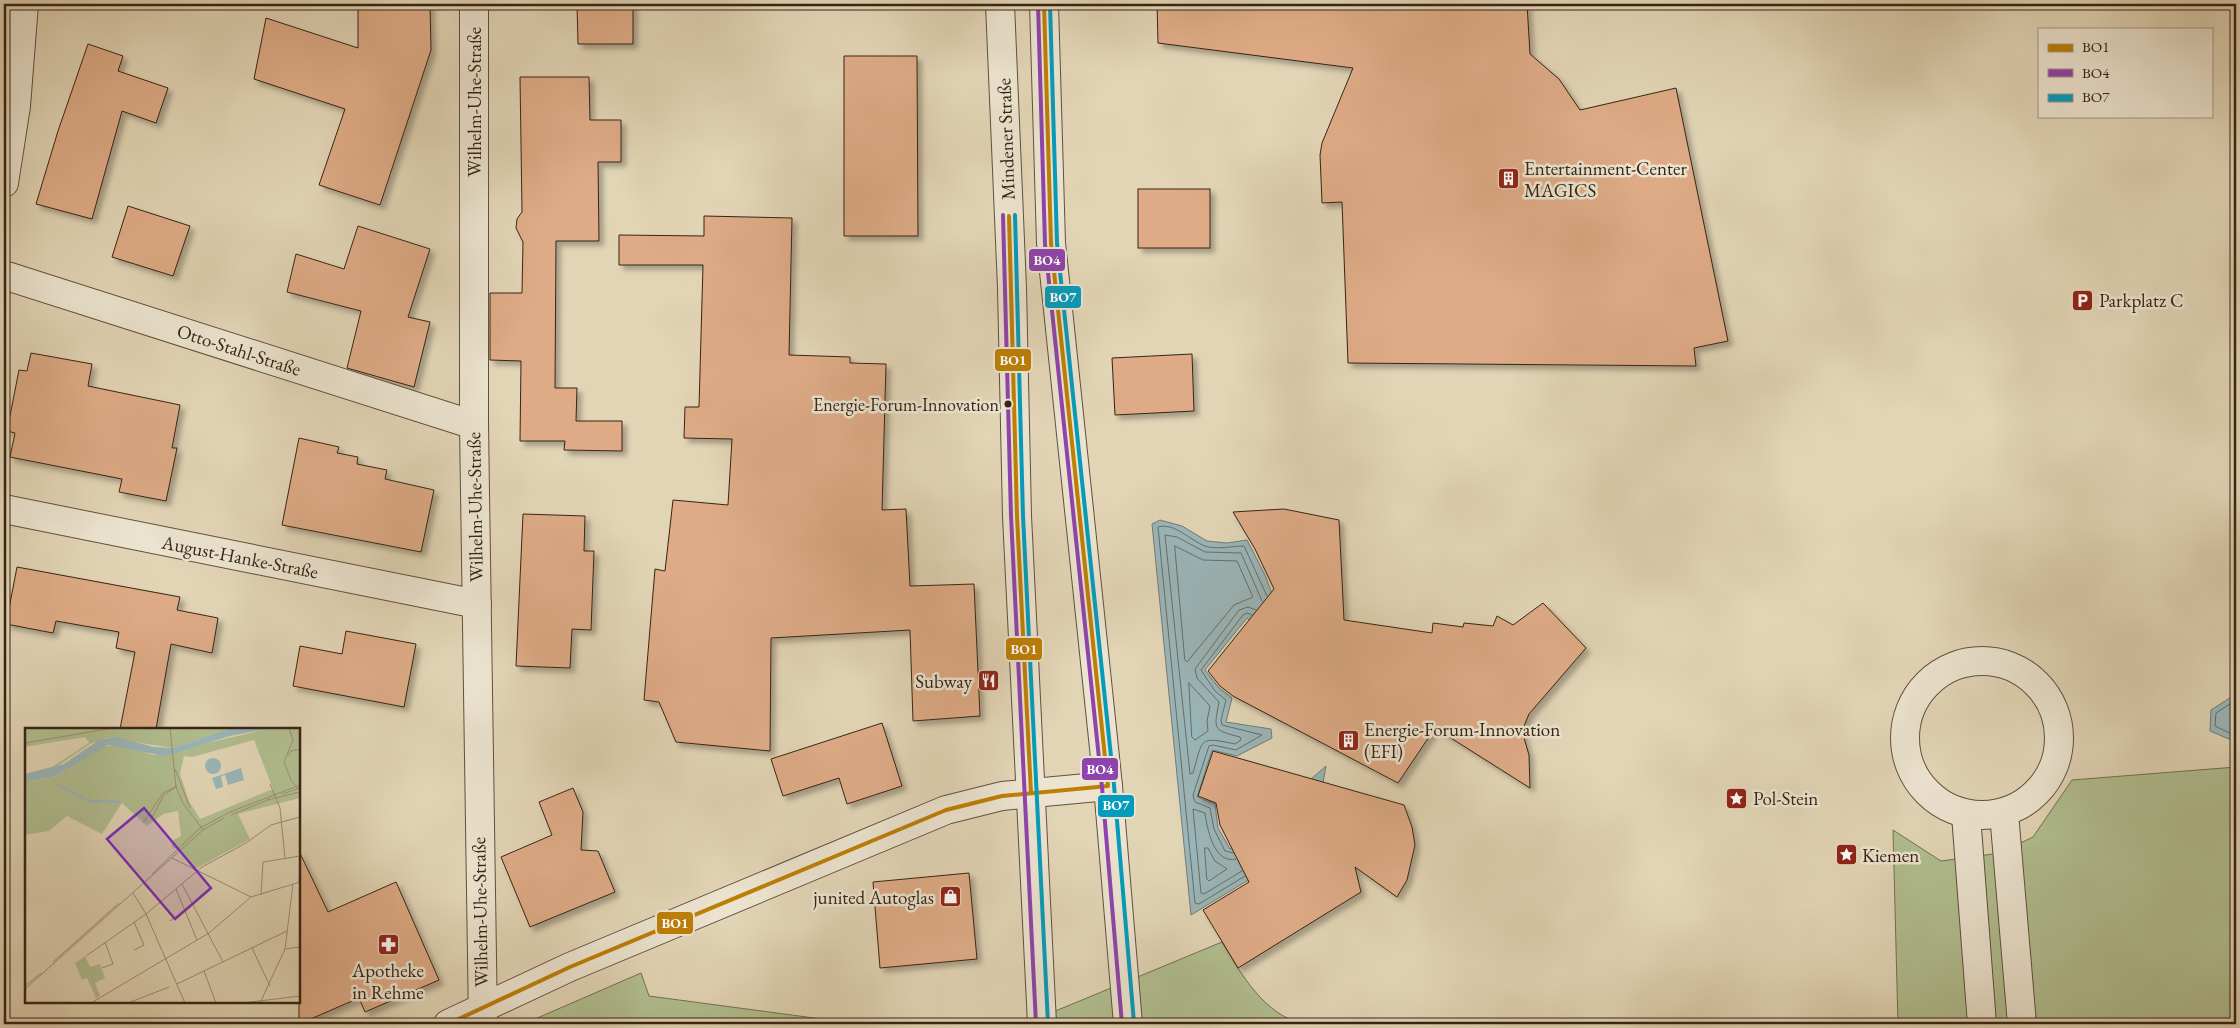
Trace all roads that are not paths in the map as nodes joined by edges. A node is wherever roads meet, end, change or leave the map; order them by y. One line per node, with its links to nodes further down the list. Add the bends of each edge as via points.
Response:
1 (24, 4): 5 (street, via 16,106)
2 (474, 4): 7 (street, Wilhelm-Uhe-Straße)
3 (1000, 4): 11 (street, Mindener Straße, via 1012,288 1017,516)
4 (1044, 4): 10 (street, via 1051,243)
5 (4, 183)
6 (4, 275): 7 (street, Otto-Stahl-Straße)
7 (474, 425): 9 (street, Wilhelm-Uhe-Straße)
8 (4, 509): 9 (street, August-Hanke-Straße)
9 (477, 604): 14 (street, Wilhelm-Uhe-Straße)
10 (1108, 786): 11 (street); 17 (street)
11 (1031, 793): 14 (street, via 974,801 946,810 570,967); 16 (street, Mindener Straße)
12 (2004, 813): 13 (street); 13 (street, via 2031,798 2050,775 2059,746 2057,716 2042,687 2016,667 1984,659 1951,666 1920,689 1904,726 1908,765 1930,797); 19 (street)
13 (1966, 814): 18 (street)
14 (482, 1017): 15 (street)
15 (448, 1024)
16 (1042, 1024)
17 (1128, 1024)
18 (1982, 1024)
19 (2022, 1024)

